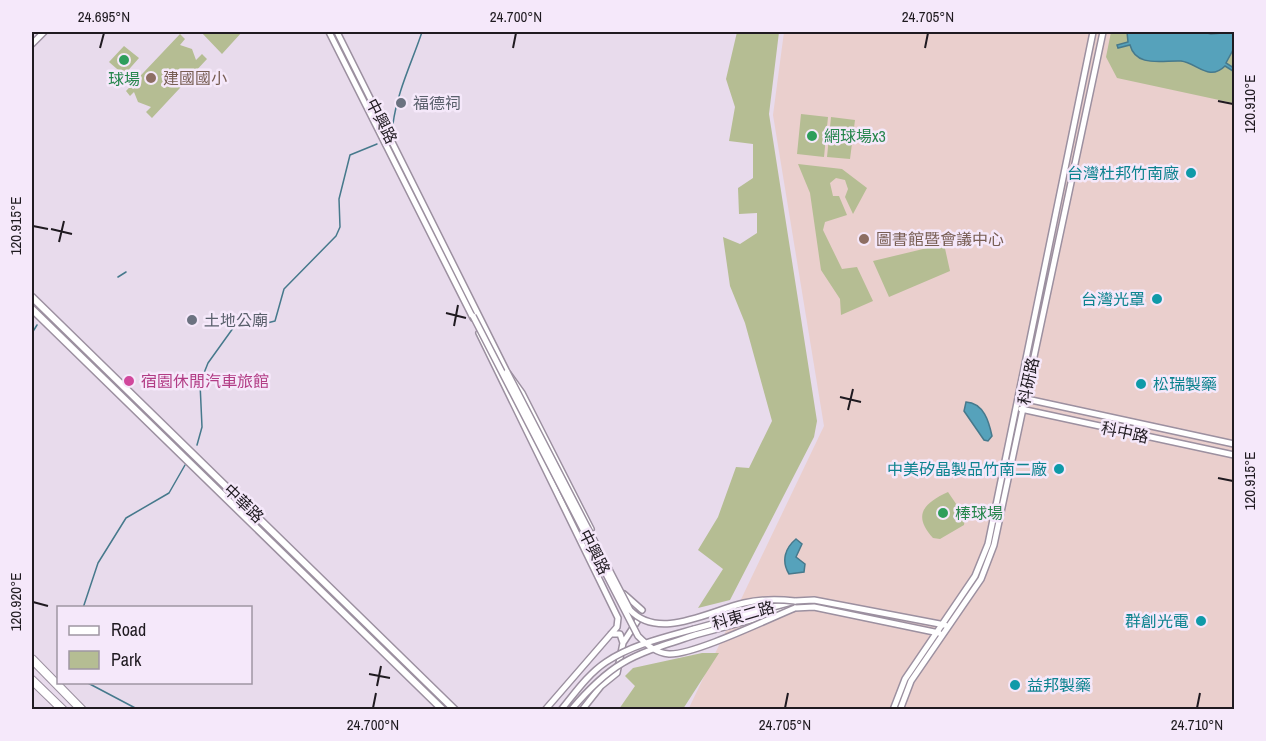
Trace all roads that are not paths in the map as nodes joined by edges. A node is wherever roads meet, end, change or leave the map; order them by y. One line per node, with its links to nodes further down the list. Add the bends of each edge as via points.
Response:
1 (44, 32): 6 (street)
2 (329, 32): 7 (street, 中興路)
3 (337, 32): 8 (street, 中興路)
4 (1093, 32): 15 (street, 科研路)
5 (1103, 32): 15 (street, 科研路)
6 (32, 44)
7 (409, 189): 8 (street); 10 (street, 中興路)
8 (418, 191): 9 (street, 中興路)
9 (464, 283): 10 (street); 14 (street, 中興路)
10 (462, 294): 13 (street, 中興路)
11 (32, 297): 21 (main road, 中華路)
12 (32, 309): 23 (main road, 中華路)
13 (473, 315): 20 (street, 中興路, bridge, via 632,626 647,646 659,652 681,652); 28 (street, 中興路, via 508,397 618,618)
14 (507, 372): 19 (street, 中興路, via 522,393); 20 (street, 中興路, bridge, via 630,610 639,620 673,623 746,602 777,599)
15 (1021, 398): 16 (street, 科研路); 17 (street, 科中路)
16 (1019, 409): 18 (street, 科中路); 24 (street, 科研路, via 988,544 975,576); 25 (street, 科研路, via 994,545 981,579)
17 (1234, 444)
18 (1234, 455)
19 (625, 596): 22 (street, 中興路); 30 (street, 中興路, via 638,620)
20 (795, 604): 24 (street, 科東二路, via 841,604); 26 (street, 科東二路); 27 (street, 科東二路)
21 (350, 606): 23 (main road); 36 (main road, 中華路)
22 (642, 610)
23 (344, 612): 35 (main road, 中華路)
24 (942, 624): 25 (street, 科東二路); 27 (street, 科研路)
25 (950, 626): 29 (street, 科研路)
26 (695, 632): 38 (street, 科東二路, bridge, via 647,643 607,661); 39 (street, 科東二路, bridge, via 612,667)
27 (937, 632): 29 (street, 科東二路); 41 (street, 科研路, via 905,679)
28 (611, 634): 30 (street, via 620,634); 37 (street)
29 (944, 634): 42 (street, 科研路, via 911,681)
30 (623, 643): 40 (street, via 617,673)
31 (32, 659): 34 (highway)
32 (32, 680): 33 (highway)
33 (63, 710)
34 (82, 710)
35 (443, 710)
36 (455, 710)
37 (545, 710)
38 (561, 710)
39 (571, 710)
40 (582, 710)
41 (893, 710)
42 (900, 710)

